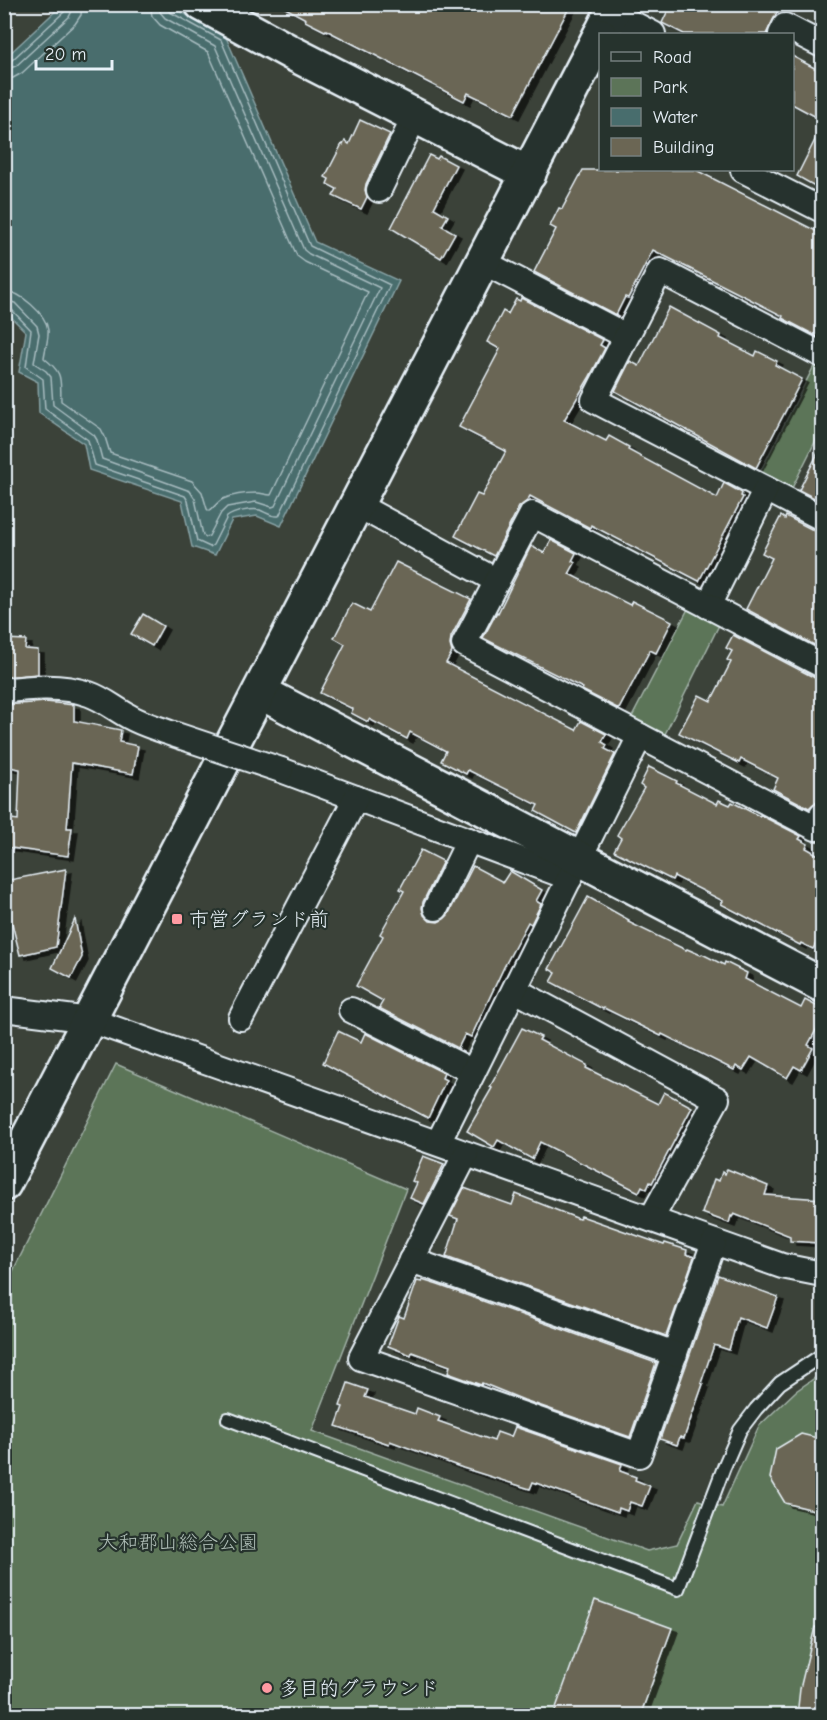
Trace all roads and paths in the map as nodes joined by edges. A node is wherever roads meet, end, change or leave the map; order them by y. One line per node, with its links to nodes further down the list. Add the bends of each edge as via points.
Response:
1 (202, 4): 2 (street)
2 (236, 13): 8 (street)
3 (607, 22): 4 (street)
4 (649, 33)
5 (782, 33): 7 (street, via 785,26)
6 (599, 38): 10 (street)
7 (822, 45)
8 (415, 116): 10 (street); 11 (street)
9 (745, 171): 12 (street)
10 (529, 174): 13 (street)
11 (379, 190)
12 (822, 210)
13 (483, 262): 14 (street); 17 (street)
14 (626, 336): 15 (street, via 660,271); 16 (street, via 594,400)
15 (822, 355)
16 (766, 489): 18 (street); 20 (street)
17 (357, 505): 19 (street); 23 (street)
18 (822, 518)
19 (497, 581): 20 (street, via 532,514); 24 (street, via 464,644)
20 (708, 606): 21 (street)
21 (822, 665)
22 (4, 691): 25 (street, bridge, via 35,687 89,694 131,718)
23 (260, 692): 28 (street); 35 (street)
24 (640, 736): 26 (street, via 816,828); 28 (street)
25 (356, 798): 27 (street); 34 (street)
26 (822, 815)
27 (469, 840): 28 (street); 29 (street)
28 (575, 868): 30 (street); 31 (street)
29 (436, 908)
30 (822, 985)
31 (515, 990): 36 (street); 40 (street, via 717,1099)
32 (4, 1009): 35 (street)
33 (351, 1010): 36 (street)
34 (241, 1018)
35 (90, 1020): 37 (street); 39 (street)
36 (473, 1072): 37 (street)
37 (438, 1143): 38 (street)
38 (466, 1154): 40 (street); 42 (street)
39 (4, 1184)
40 (651, 1219): 41 (street)
41 (714, 1242): 43 (street, via 782,1266); 44 (street)
42 (411, 1260): 44 (street); 44 (street, via 361,1358 639,1455)
43 (822, 1274)
44 (675, 1354)
45 (822, 1355): 46 (lane, via 780,1383 740,1430 678,1589)
46 (228, 1419)

